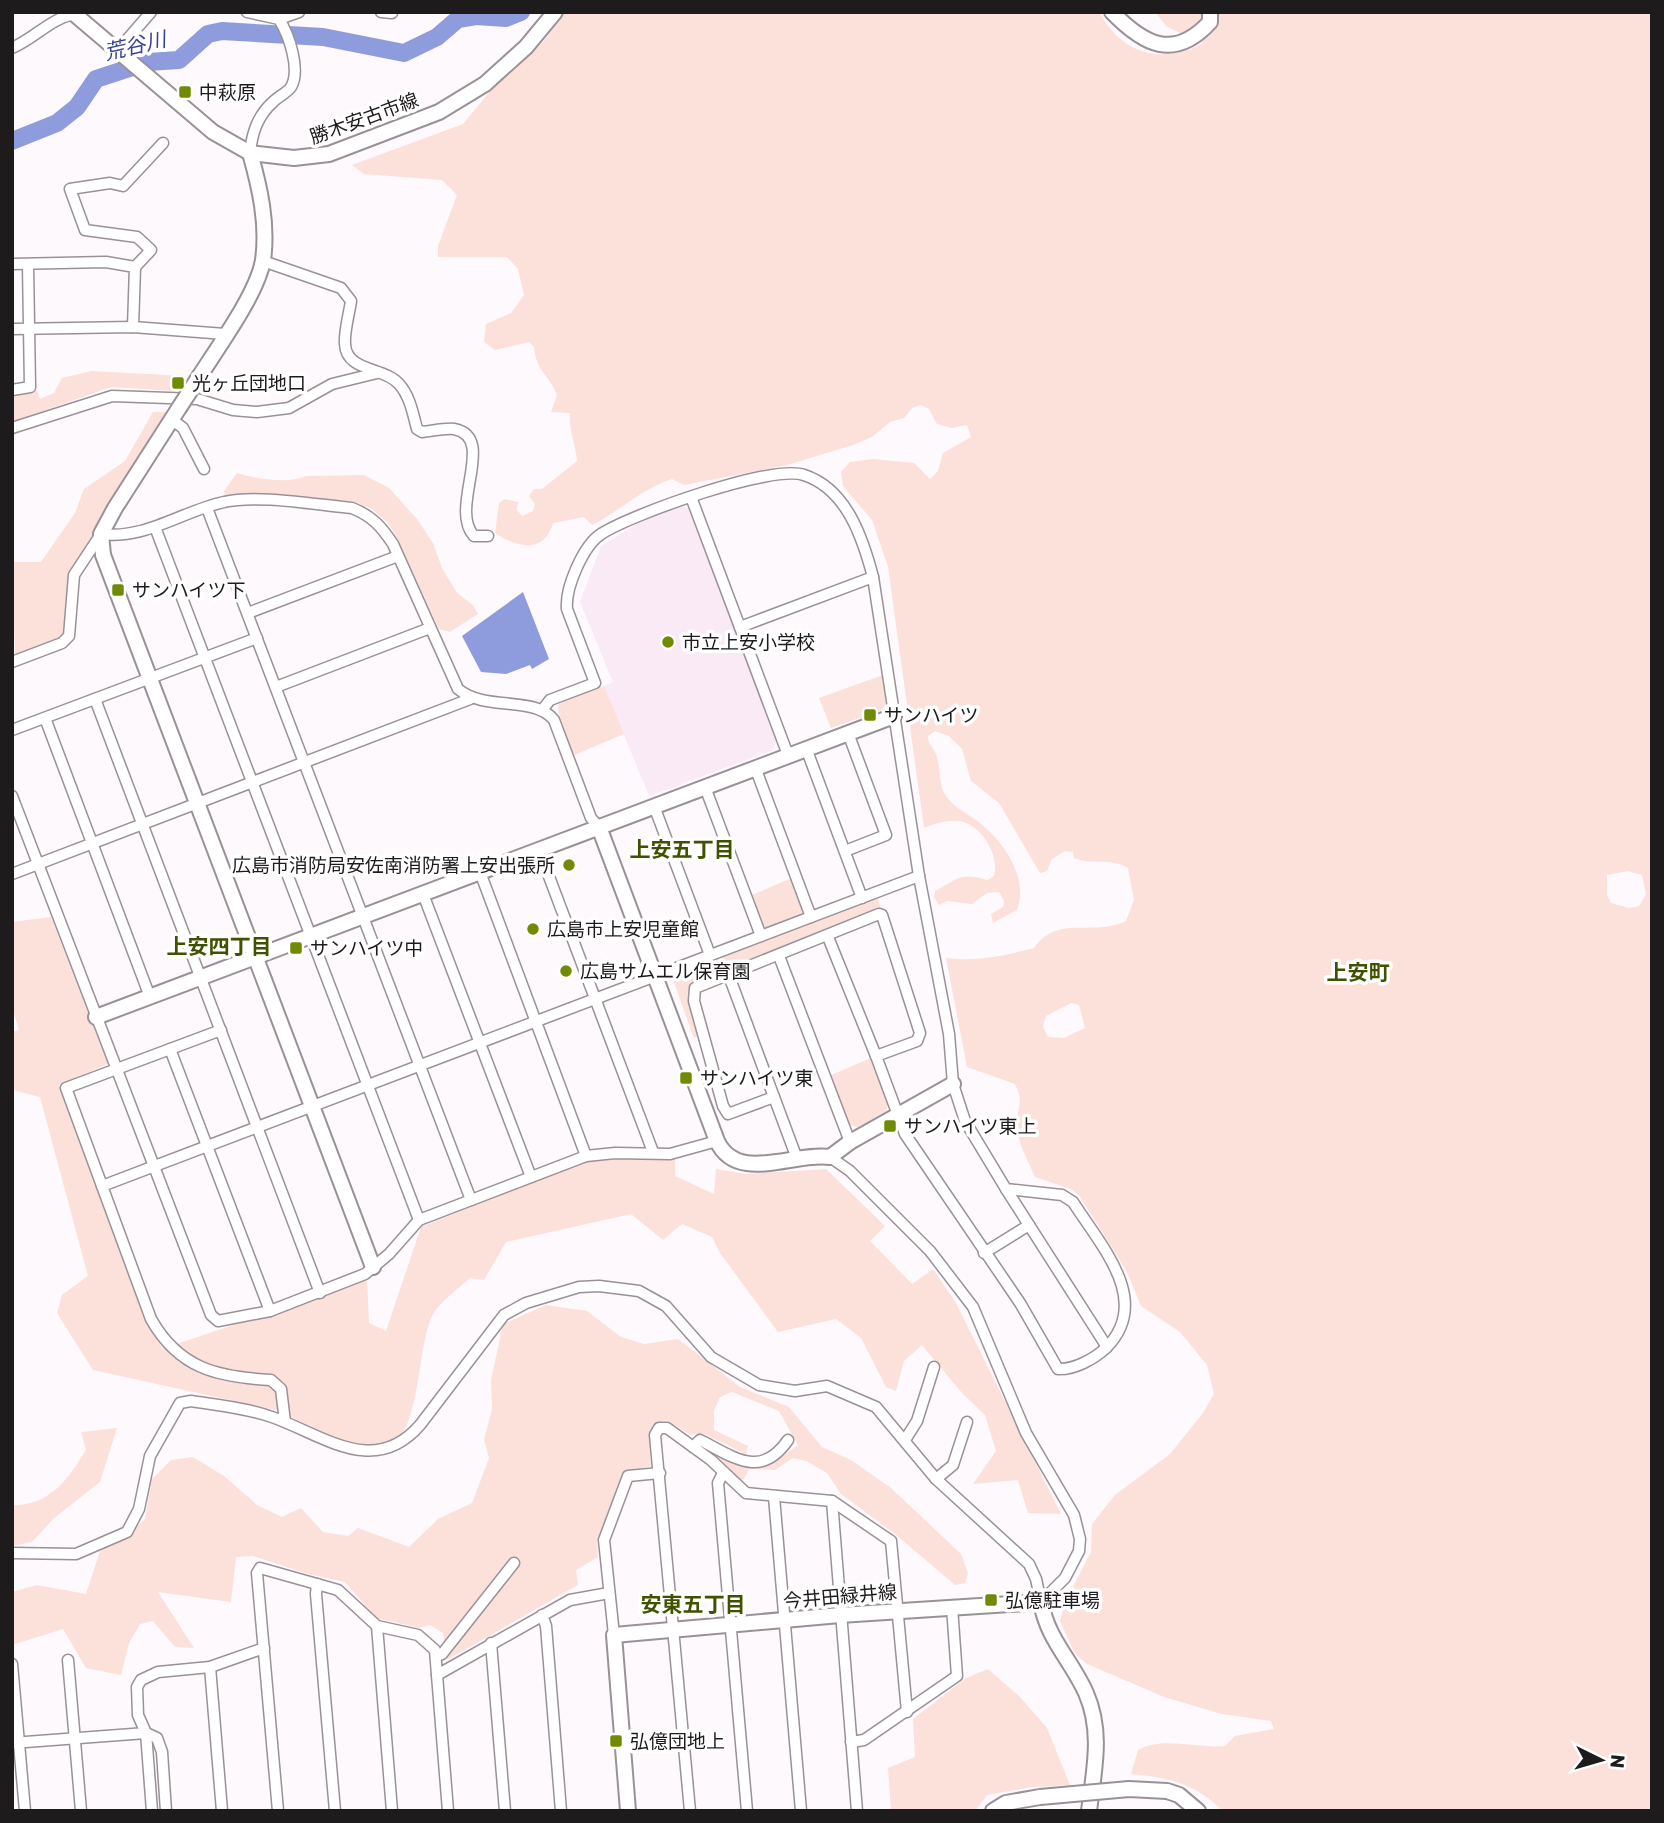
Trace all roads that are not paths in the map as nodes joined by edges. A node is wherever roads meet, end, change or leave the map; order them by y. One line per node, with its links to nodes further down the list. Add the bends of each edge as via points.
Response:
1 (151, 12): 12 (street)
2 (247, 12): 10 (street)
3 (299, 12): 10 (street)
4 (381, 12): 9 (street)
5 (555, 12): 14 (street, 勝木安古市線, via 526,47 485,84 439,112 329,155 294,158)
6 (1112, 12): 7 (street, via 1139,37 1173,46 1200,33 1210,22)
7 (1210, 12)
8 (73, 13): 11 (street, via 57,18 33,39); 12 (street, 勝木安古市線)
9 (393, 13)
10 (279, 19): 14 (street, via 295,73 290,88 263,111)
11 (12, 48)
12 (121, 53): 14 (street, 勝木安古市線, via 213,132)
13 (163, 143): 18 (street, via 123,186 110,183 70,189 85,230 137,237 151,250)
14 (250, 153): 15 (street, via 265,229)
15 (263, 261): 22 (street); 23 (street, via 341,288 351,301 345,345 349,357)
16 (12, 264): 17 (street)
17 (27, 265): 18 (street, via 106,262); 19 (street)
18 (135, 267): 20 (street)
19 (30, 327): 20 (street); 21 (street); 24 (street, via 30,387)
20 (133, 327): 22 (street)
21 (12, 329)
22 (225, 334): 25 (street, bridge)
23 (377, 372): 26 (street, via 332,384 289,408 257,412 197,399 112,396); 32 (street, via 399,384 410,402 417,429 454,429 472,442 474,460 465,493 467,520 474,536)
24 (12, 390)
25 (175, 413): 27 (street); 31 (street)
26 (12, 428)
27 (204, 469)
28 (691, 497): 34 (street, via 789,473 804,475 841,502 855,523); 36 (street); 45 (street, via 613,529 589,545 566,598 595,683 550,700)
29 (208, 508): 30 (street); 33 (street, via 246,500 352,508 380,525); 35 (street)
30 (155, 527): 31 (street, via 122,537); 39 (street)
31 (102, 534): 40 (street, via 74,575 69,636); 41 (street, via 103,555)
32 (488, 536)
33 (398, 556): 35 (street); 37 (street)
34 (873, 577): 36 (street); 46 (street)
35 (248, 613): 38 (street)
36 (740, 627): 51 (street)
37 (430, 628): 42 (street); 44 (street, via 458,689)
38 (257, 638): 39 (street); 42 (street)
39 (205, 658): 41 (street); 54 (street)
40 (12, 663)
41 (149, 679): 43 (street); 57 (street)
42 (276, 687): 52 (street)
43 (95, 699): 47 (street); 59 (street)
44 (470, 699): 45 (street); 52 (street)
45 (543, 709): 60 (street, via 554,720 590,818)
46 (894, 716): 49 (street); 67 (street)
47 (45, 718): 48 (street); 61 (street)
48 (12, 730)
49 (848, 733): 50 (street); 63 (street, via 886,835)
50 (806, 748): 51 (street); 63 (street)
51 (788, 755): 53 (street)
52 (305, 763): 54 (street); 70 (street)
53 (755, 767): 55 (street); 71 (street)
54 (253, 783): 57 (street); 72 (street)
55 (705, 787): 58 (street); 73 (street)
56 (12, 796): 64 (street)
57 (198, 804): 59 (street); 77 (street)
58 (654, 806): 60 (street); 75 (street)
59 (143, 825): 61 (street); 80 (street)
60 (599, 827): 62 (street); 78 (street)
61 (92, 844): 64 (street); 81 (street)
62 (539, 850): 65 (street); 82 (street)
63 (845, 851): 69 (street)
64 (38, 865): 66 (street); 83 (street)
65 (480, 872): 68 (street); 84 (street)
66 (12, 874)
67 (919, 876): 69 (street); 91 (street, via 949,1034)
68 (423, 894): 70 (street); 86 (street)
69 (862, 898): 71 (street)
70 (364, 916): 72 (street); 89 (street)
71 (811, 917): 73 (street)
72 (311, 936): 77 (street); 92 (street)
73 (761, 936): 75 (street)
74 (828, 937): 76 (street); 88 (street); 88 (street, via 882,915 920,1033 917,1041)
75 (710, 955): 78 (street)
76 (779, 956): 79 (street); 98 (street)
77 (256, 957): 80 (street); 94 (street)
78 (655, 976): 82 (street); 97 (street)
79 (729, 976): 93 (street); 93 (street, via 695,988 694,1002 723,1106 728,1114)
80 (201, 978): 81 (street); 85 (street)
81 (150, 997): 83 (street)
82 (595, 999): 84 (street); 100 (street)
83 (96, 1017): 90 (street)
84 (536, 1021): 86 (street); 101 (street)
85 (221, 1030): 87 (street); 96 (street)
86 (480, 1043): 89 (street); 105 (street)
87 (170, 1049): 90 (street); 99 (street)
88 (876, 1056): 95 (street)
89 (421, 1065): 92 (street); 108 (street)
90 (117, 1069): 104 (street); 106 (street, via 66,1088)
91 (953, 1084): 95 (street); 107 (street, via 965,1121)
92 (368, 1086): 94 (street); 109 (street)
93 (774, 1097): 102 (street)
94 (313, 1107): 96 (street); 112 (street)
95 (899, 1115): 98 (street); 111 (street, via 905,1134)
96 (258, 1128): 99 (street); 113 (street)
97 (717, 1141): 100 (street, via 670,1154); 102 (street, via 721,1150 747,1165)
98 (850, 1142): 103 (street)
99 (207, 1147): 104 (street); 114 (street)
100 (653, 1152): 101 (street)
101 (586, 1156): 105 (street)
102 (796, 1156): 103 (street)
103 (830, 1157): 131 (street, via 930,1251 973,1307 1026,1433 1074,1516 1079,1551 1065,1577)
104 (155, 1167): 106 (street); 114 (street, via 211,1315 218,1321)
105 (531, 1178): 108 (street)
106 (102, 1186): 117 (street, via 151,1319 166,1346 203,1368 271,1380 281,1390)
107 (1006, 1189): 110 (street); 115 (street, via 1062,1195 1073,1202 1119,1273 1127,1309 1119,1334)
108 (471, 1200): 109 (street)
109 (419, 1220): 112 (street)
110 (1029, 1225): 111 (street); 115 (street)
111 (984, 1254): 115 (street, via 1020,1303 1058,1369 1067,1370)
112 (373, 1267): 113 (street)
113 (320, 1293): 114 (street)
114 (270, 1311)
115 (1107, 1347)
116 (933, 1367): 120 (street, via 917,1421)
117 (285, 1422): 120 (street, via 339,1447 398,1446 420,1425 504,1315 555,1293 600,1286 626,1288 656,1299 711,1357 759,1385 795,1391 827,1385 869,1402); 127 (street, via 206,1404 180,1404 150,1456 139,1509 127,1532 76,1554)
118 (967, 1422): 124 (street, via 953,1465)
119 (788, 1440): 121 (street, via 778,1455 766,1462 736,1458 701,1440)
120 (905, 1440): 124 (street)
121 (693, 1447): 122 (street, via 667,1428 659,1428 655,1435); 123 (street)
122 (660, 1473): 130 (street, via 628,1476 604,1540); 139 (street)
123 (723, 1473): 125 (street, via 746,1493); 137 (street, via 718,1483)
124 (936, 1479): 131 (street, via 1029,1564)
125 (774, 1497): 126 (street); 136 (street)
126 (831, 1501): 133 (street, via 891,1541); 135 (street)
127 (12, 1553)
128 (514, 1563): 143 (street)
129 (317, 1584): 138 (street, via 338,1590); 142 (street, via 260,1568); 159 (street)
130 (609, 1593): 134 (street, via 570,1600); 140 (street)
131 (1041, 1602): 132 (street, 今井田緑井線); 170 (street, via 1048,1629 1086,1692 1095,1720 1097,1743)
132 (952, 1606): 133 (street, 今井田緑井線); 148 (street, via 957,1676)
133 (896, 1611): 135 (street, 今井田緑井線); 148 (street)
134 (542, 1615): 141 (street); 163 (street)
135 (840, 1615): 136 (street, 今井田緑井線); 151 (street)
136 (785, 1620): 137 (street, 今井田緑井線); 167 (street)
137 (730, 1625): 139 (street, 今井田緑井線); 166 (street)
138 (377, 1626): 143 (street, via 418,1635); 160 (street)
139 (674, 1629): 140 (street, 今井田緑井線); 165 (street)
140 (614, 1635): 164 (street)
141 (491, 1643): 147 (street); 162 (street)
142 (264, 1648): 146 (street); 158 (street)
143 (436, 1656): 147 (street)
144 (68, 1660): 150 (street)
145 (12, 1664): 152 (street)
146 (210, 1667): 149 (street, via 158,1672 141,1681 138,1715); 157 (street)
147 (436, 1675): 161 (street)
148 (907, 1712): 151 (street, via 864,1740)
149 (146, 1733): 150 (street); 155 (street); 156 (street, via 157,1738 162,1752)
150 (74, 1738): 152 (street); 154 (street)
151 (851, 1742): 168 (street)
152 (16, 1743): 153 (street)
153 (25, 1811)
154 (80, 1811)
155 (152, 1811)
156 (166, 1811)
157 (222, 1811)
158 (278, 1811)
159 (335, 1811)
160 (392, 1811)
161 (448, 1811)
162 (505, 1811)
163 (561, 1811)
164 (628, 1811)
165 (690, 1811)
166 (747, 1811)
167 (801, 1811)
168 (857, 1811)
169 (993, 1811): 171 (street, bridge, via 1006,1803 1040,1797 1129,1790 1167,1791)
170 (1089, 1811)
171 (1198, 1811)

